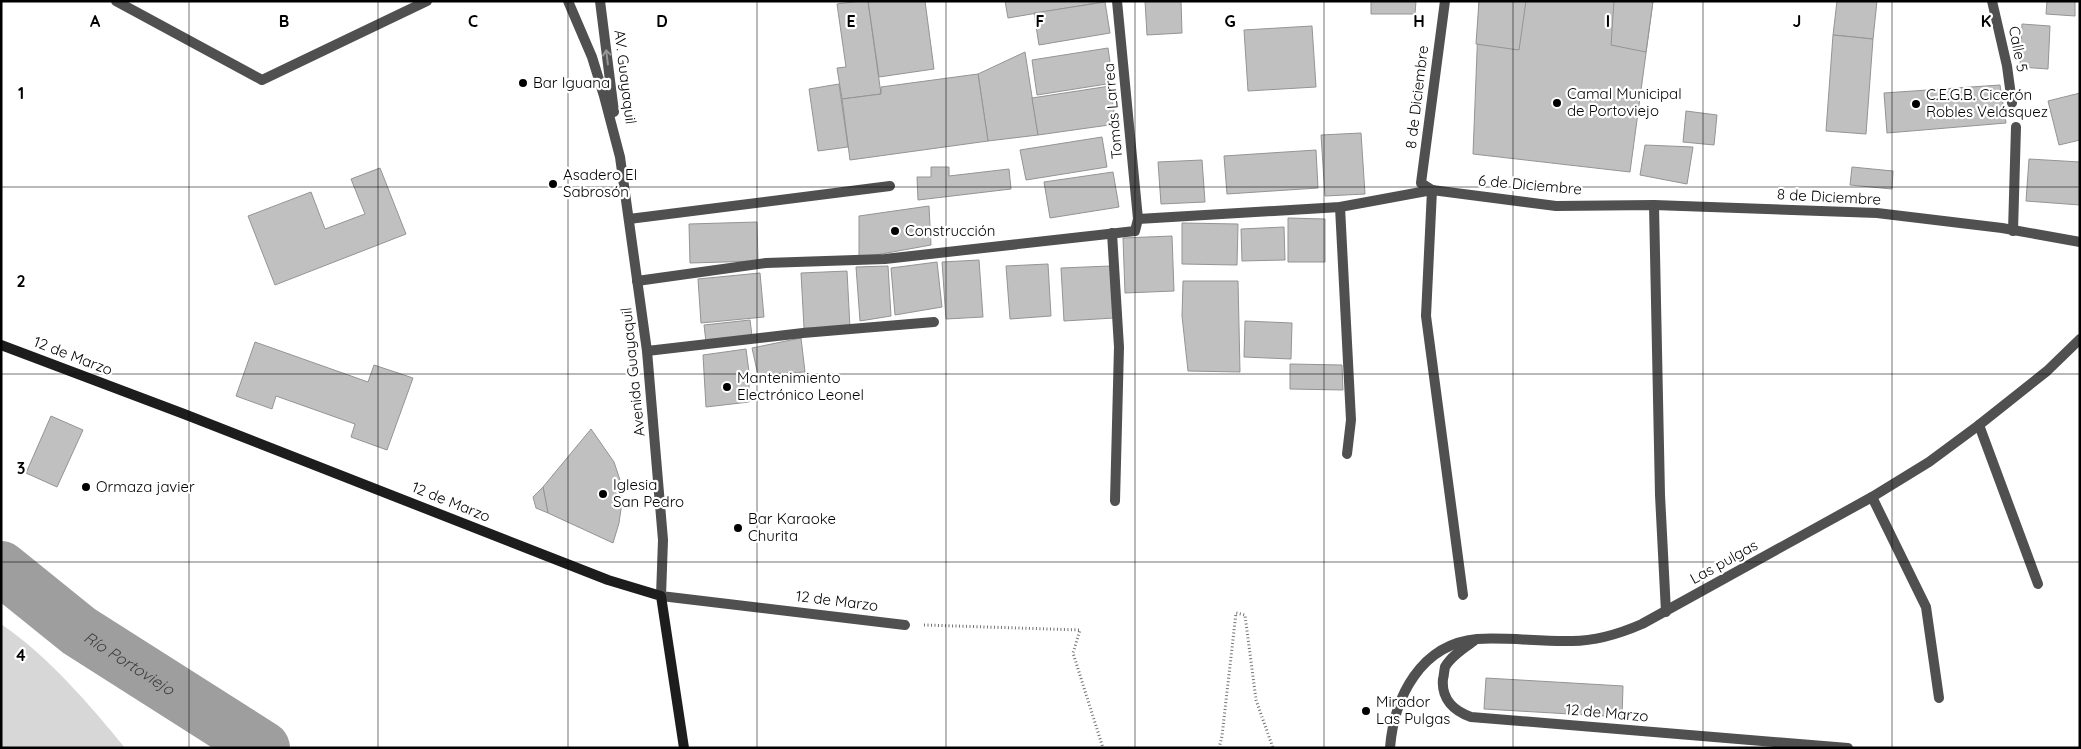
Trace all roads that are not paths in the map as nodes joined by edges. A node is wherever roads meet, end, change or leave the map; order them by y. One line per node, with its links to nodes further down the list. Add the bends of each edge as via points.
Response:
1 (116, 1): 2 (street, via 262,80)
2 (427, 1)
3 (568, 1): 10 (street, Avenida Guayaquil, via 594,65)
4 (600, 1): 10 (street, AV. Guayaquil, one-way to 4)
5 (1118, 1): 15 (street, Tomás Larrea)
6 (1445, 1): 12 (street, 8 de Diciembre, via 1421,183)
7 (1992, 1): 8 (street, Calle 5)
8 (2012, 103)
9 (2016, 126): 17 (street)
10 (620, 158): 16 (street, Avenida Guayaquil)
11 (890, 186): 16 (street)
12 (1432, 190): 13 (street, 6 de Diciembre, via 1556,206); 14 (street, 6 de Diciembre); 30 (street, via 1426,316)
13 (1654, 205): 17 (street, 8 de Diciembre, via 1877,213); 32 (street, via 1660,495)
14 (1340, 206): 15 (street, 6 de Diciembre); 26 (street, via 1351,420)
15 (1138, 218): 18 (street, via 1135,231)
16 (629, 219): 20 (street, Avenida Guayaquil)
17 (2013, 230): 19 (street)
18 (1112, 233): 20 (street, via 885,259 766,263); 28 (street, via 1119,347)
19 (2080, 242)
20 (637, 281): 24 (street, Avenida Guayaquil)
21 (934, 322): 24 (street)
22 (2080, 339): 25 (street, Las pulgas, via 2047,371)
23 (1, 345): 31 (street, 12 de Marzo, via 608,580)
24 (647, 351): 31 (street, Avenida Guayaquil, via 664,540)
25 (1979, 425): 27 (street, Las pulgas, via 1929,462); 29 (street)
26 (1347, 454)
27 (1872, 497): 32 (street, Las pulgas); 35 (street, via 1926,606)
28 (1115, 501)
29 (2038, 584)
30 (1463, 595)
31 (661, 596): 33 (street, 12 de Marzo); 36 (street, Avenida Guayaquil)
32 (1666, 612): 34 (street, Las pulgas, via 1619,634 1596,639)
33 (905, 625)
34 (1477, 639): 37 (street, Las pulgas, via 1456,643 1437,652 1421,666 1407,685 1397,709); 38 (street, 12 de Marzo, via 1455,654 1445,668 1442,687 1449,703 1471,717)
35 (1939, 698)
36 (684, 748)
37 (1390, 748)
38 (1848, 748)

